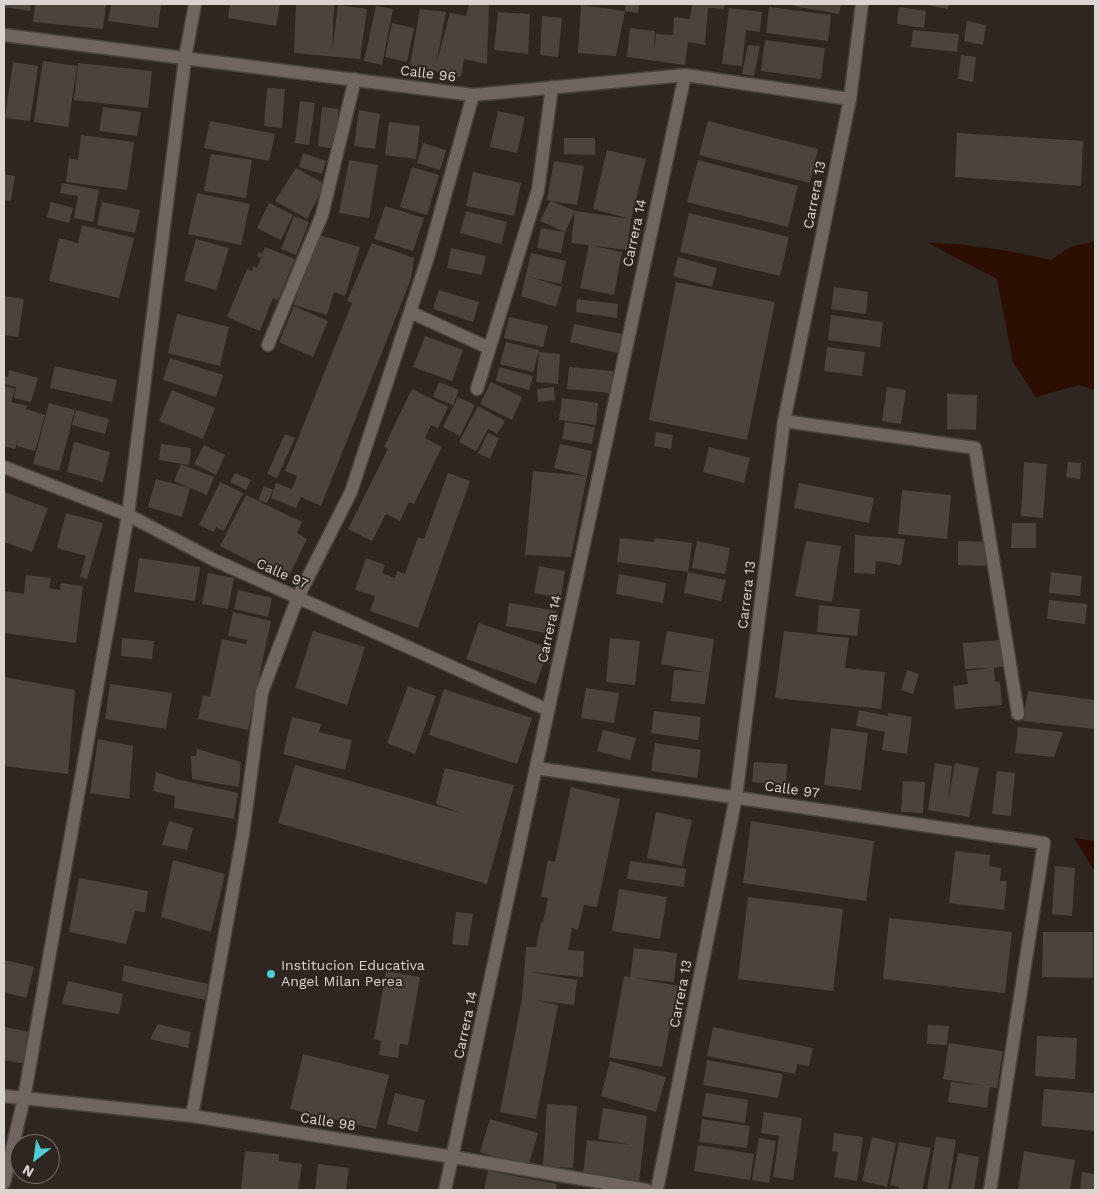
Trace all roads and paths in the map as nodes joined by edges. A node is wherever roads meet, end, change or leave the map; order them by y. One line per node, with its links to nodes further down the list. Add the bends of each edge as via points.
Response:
1 (195, 4): 4 (street)
2 (862, 4): 9 (street, Carrera 13)
3 (4, 35): 4 (street, Calle 96)
4 (185, 58): 6 (street, Calle 96); 16 (street)
5 (685, 75): 7 (street, Calle 96); 9 (street, Calle 96); 18 (street, Carrera 14)
6 (355, 79): 8 (street, Calle 96); 11 (street, via 322,215)
7 (552, 87): 8 (street, Calle 96); 12 (street, via 538,190)
8 (473, 95): 10 (street)
9 (850, 99): 14 (street, Carrera 13)
10 (410, 312): 12 (street); 17 (street, via 351,492)
11 (268, 345)
12 (489, 348): 13 (street)
13 (477, 389)
14 (784, 422): 19 (street, via 975,448); 21 (street, Carrera 13)
15 (4, 468): 16 (street, Calle 97)
16 (128, 514): 17 (street, Calle 97, via 214,560); 23 (street)
17 (298, 597): 18 (street, Calle 97); 24 (street, via 262,692 243,834)
18 (548, 710): 20 (street, Carrera 14)
19 (1018, 714)
20 (536, 768): 21 (street, Calle 97); 25 (street, Carrera 14)
21 (736, 797): 29 (street, Carrera 13); 30 (street, Calle 97, via 1044,843)
22 (4, 1096): 23 (street, Calle 98)
23 (24, 1098): 24 (street, Calle 98); 26 (street)
24 (192, 1116): 25 (street, Calle 98)
25 (453, 1157): 27 (street, Carrera 14); 28 (street, Calle 98)
26 (4, 1183)
27 (445, 1190)
28 (646, 1190)
29 (657, 1190)
30 (990, 1190)

